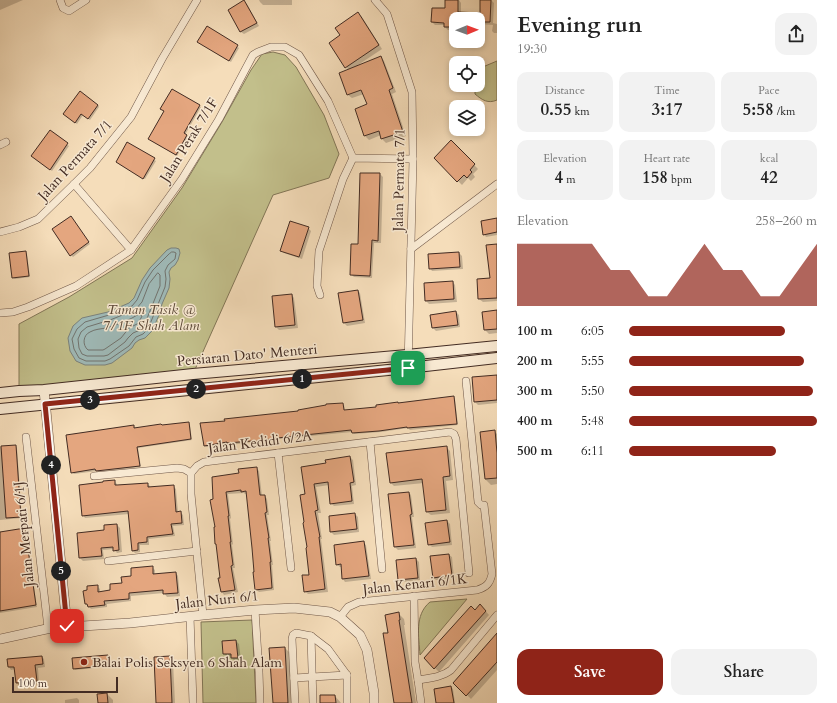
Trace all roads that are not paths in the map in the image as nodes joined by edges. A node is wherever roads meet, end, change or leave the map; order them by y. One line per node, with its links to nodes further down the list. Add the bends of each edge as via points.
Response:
1 (60, 0): 2 (street, via 63,8 69,11)
2 (86, 0)
3 (197, 0): 7 (street, Jalan Permata 7/1, via 131,117)
4 (375, 0): 6 (street, Jalan Permata 7/1, via 387,14 412,92)
5 (353, 158): 6 (street); 11 (street, Jalan Perak 7/1F, via 328,101 299,55 285,47 271,47 258,52 253,55 219,119 182,179); 12 (street, via 343,179 319,251 317,286)
6 (413, 159): 10 (street, Jalan Permata 7/1)
7 (74, 184): 9 (street, Jalan Permata 7/1, via 38,219); 11 (street)
8 (497, 184): 10 (street)
9 (0, 232)
10 (411, 249): 15 (street, Jalan Permata 7/1)
11 (131, 250): 13 (street, Jalan Perak 7/1F, via 76,286 14,312)
12 (320, 295)
13 (0, 313)
14 (497, 346): 15 (main road, Persiaran Dato' Menteri)
15 (407, 355): 17 (street, Jalan Permata 7/1); 19 (main road, Persiaran Dato' Menteri)
16 (497, 358): 17 (main road, Persiaran Dato' Menteri)
17 (408, 368): 21 (main road, Persiaran Dato' Menteri)
18 (466, 381): 33 (street, Jalan Kenari 6/1K, via 478,502 484,505 492,574 489,584 482,589)
19 (44, 390): 20 (main road, Persiaran Dato' Menteri); 21 (street)
20 (0, 394)
21 (45, 404): 22 (main road, Persiaran Dato' Menteri); 39 (street)
22 (0, 409)
23 (26, 437): 40 (street, Jalan Merpati 6/1J)
24 (370, 442): 25 (street, Jalan Kedidi 6/2A); 31 (street); 32 (street, Jalan Kedidi 6/2A, via 450,432 454,434)
25 (278, 453): 26 (street, Jalan Kedidi 6/2A, via 204,462); 30 (street)
26 (191, 473): 27 (street, via 177,468); 28 (street)
27 (94, 476)
28 (197, 551): 29 (street); 35 (street)
29 (108, 561)
30 (291, 568)
31 (382, 569)
32 (470, 573)
33 (414, 596): 38 (street, Jalan Kenari 6/1K, via 359,602 348,607); 46 (street)
34 (255, 610): 35 (street, Jalan Nuri 6/1); 38 (street, Jalan Nuri 6/1, via 294,608 330,612); 48 (street)
35 (203, 615): 37 (street, Jalan Nuri 6/1)
36 (497, 615): 46 (street, via 451,670 440,676)
37 (190, 616): 39 (street, Jalan Nuri 6/1, via 130,623); 47 (street)
38 (340, 617): 52 (street, Jalan Nuri 6/1, via 360,635 367,650)
39 (67, 626): 40 (street, Jalan Nuri 6/1)
40 (48, 628): 42 (street, Jalan Nuri 6/1)
41 (311, 636): 43 (street, via 328,650); 44 (street); 45 (street, via 296,633 293,635)
42 (0, 639)
43 (347, 675): 44 (street); 51 (street)
44 (312, 677): 45 (street); 50 (street)
45 (294, 678): 49 (street)
46 (418, 680): 53 (street)
47 (194, 703)
48 (260, 703)
49 (295, 703)
50 (313, 703)
51 (347, 703)
52 (374, 703)
53 (421, 703)

